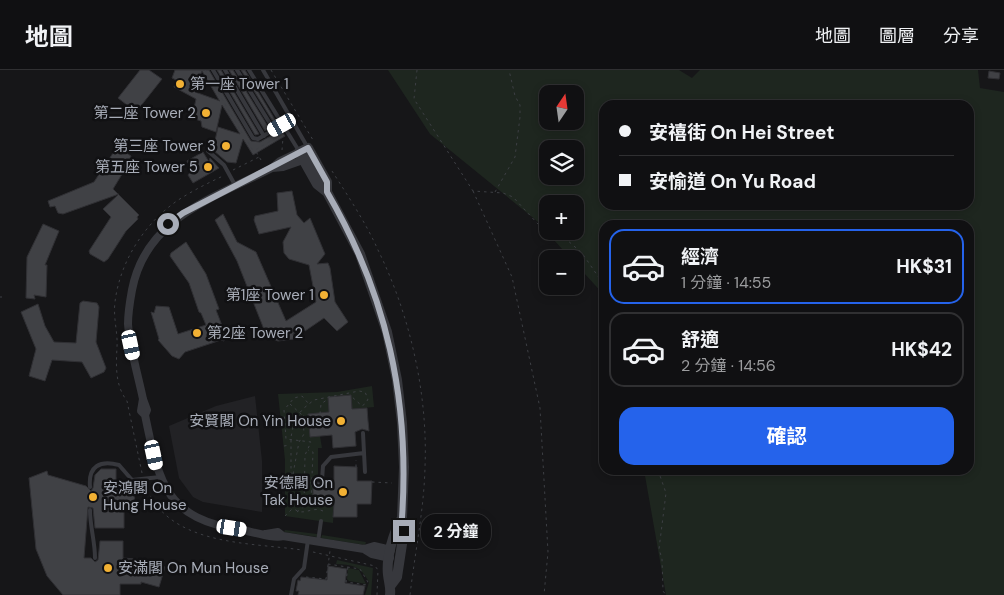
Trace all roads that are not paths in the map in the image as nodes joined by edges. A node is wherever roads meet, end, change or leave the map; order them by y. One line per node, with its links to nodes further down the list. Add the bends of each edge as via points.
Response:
1 (213, 70): 8 (lane, via 254,138)
2 (225, 70): 8 (lane)
3 (237, 70): 7 (lane)
4 (249, 70): 6 (lane)
5 (263, 70): 9 (lane)
6 (282, 125): 7 (lane); 9 (lane)
7 (274, 130): 8 (lane)
8 (264, 136)
9 (305, 150): 11 (street, via 283,168 272,168); 22 (street, via 317,184 327,192 360,254 387,332 402,423 402,518 394,534)
10 (208, 151): 11 (lane, via 224,165)
11 (236, 187): 15 (street, via 176,218 156,237 140,262 134,281 128,321)
12 (363, 433): 13 (lane)
13 (364, 453): 14 (lane); 16 (lane, via 331,457 323,466)
14 (365, 472)
15 (160, 477): 17 (lane, via 132,480 122,467 102,464 91,472); 20 (street, via 175,501 197,518 223,527 278,538)
16 (322, 480)
17 (90, 487)
18 (90, 510): 23 (lane)
19 (321, 522): 21 (lane)
20 (308, 540): 21 (street); 25 (lane, via 304,568 294,579)
21 (318, 542): 22 (street, via 364,549 372,554)
22 (396, 555): 24 (street, via 388,575)
23 (96, 558)
24 (390, 590)
25 (291, 595)

